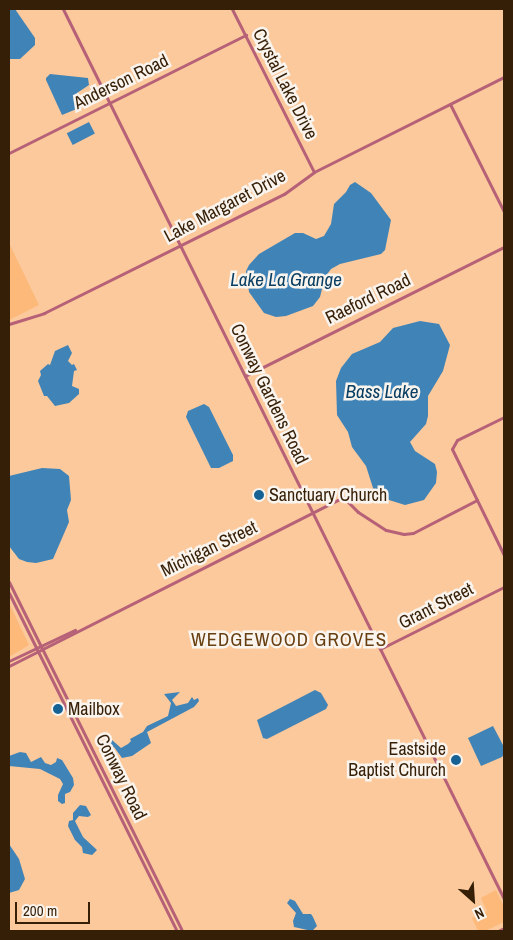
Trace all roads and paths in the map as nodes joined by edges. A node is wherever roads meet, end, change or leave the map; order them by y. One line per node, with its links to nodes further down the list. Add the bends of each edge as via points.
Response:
1 (63, 9): 5 (street, Conway Gardens Road)
2 (232, 9): 3 (street, Crystal Lake Drive)
3 (246, 35): 5 (street, Anderson Road); 8 (street, Crystal Lake Drive)
4 (504, 77): 6 (street, Lake Margaret Drive)
5 (109, 103): 7 (street, Anderson Road); 10 (street, Conway Gardens Road)
6 (450, 104): 8 (street, Lake Margaret Drive); 9 (street)
7 (9, 153)
8 (314, 172): 10 (street, Lake Margaret Drive, via 284,194)
9 (504, 212)
10 (180, 246): 12 (street, Lake Margaret Drive, via 38,316); 13 (street, Conway Gardens Road)
11 (504, 247): 13 (street, Raeford Road)
12 (9, 324)
13 (245, 376): 16 (street, Conway Gardens Road)
14 (504, 417): 15 (street, via 452,446)
15 (477, 500): 16 (street, Michigan Street, via 413,533 404,534 386,530 342,497); 17 (street)
16 (312, 513): 21 (street, Michigan Street); 22 (street, Conway Gardens Road)
17 (504, 555)
18 (9, 582): 21 (street, Conway Road)
19 (504, 587): 22 (street, Grant Street)
20 (9, 593): 23 (street, Conway Road)
21 (42, 647): 23 (street, Michigan Street); 27 (street, Conway Road)
22 (380, 649): 28 (street, Conway Gardens Road)
23 (37, 650): 24 (street, Michigan Street); 25 (street, Michigan Street); 26 (street, Conway Road)
24 (9, 661)
25 (9, 666)
26 (100, 777): 27 (street); 29 (street, Conway Road)
27 (111, 788): 30 (street, Conway Road)
28 (504, 899)
29 (164, 905): 30 (street); 32 (street, Conway Road)
30 (176, 918): 33 (street, Conway Road)
31 (504, 928): 34 (street)
32 (177, 931)
33 (182, 931)
34 (498, 931)

